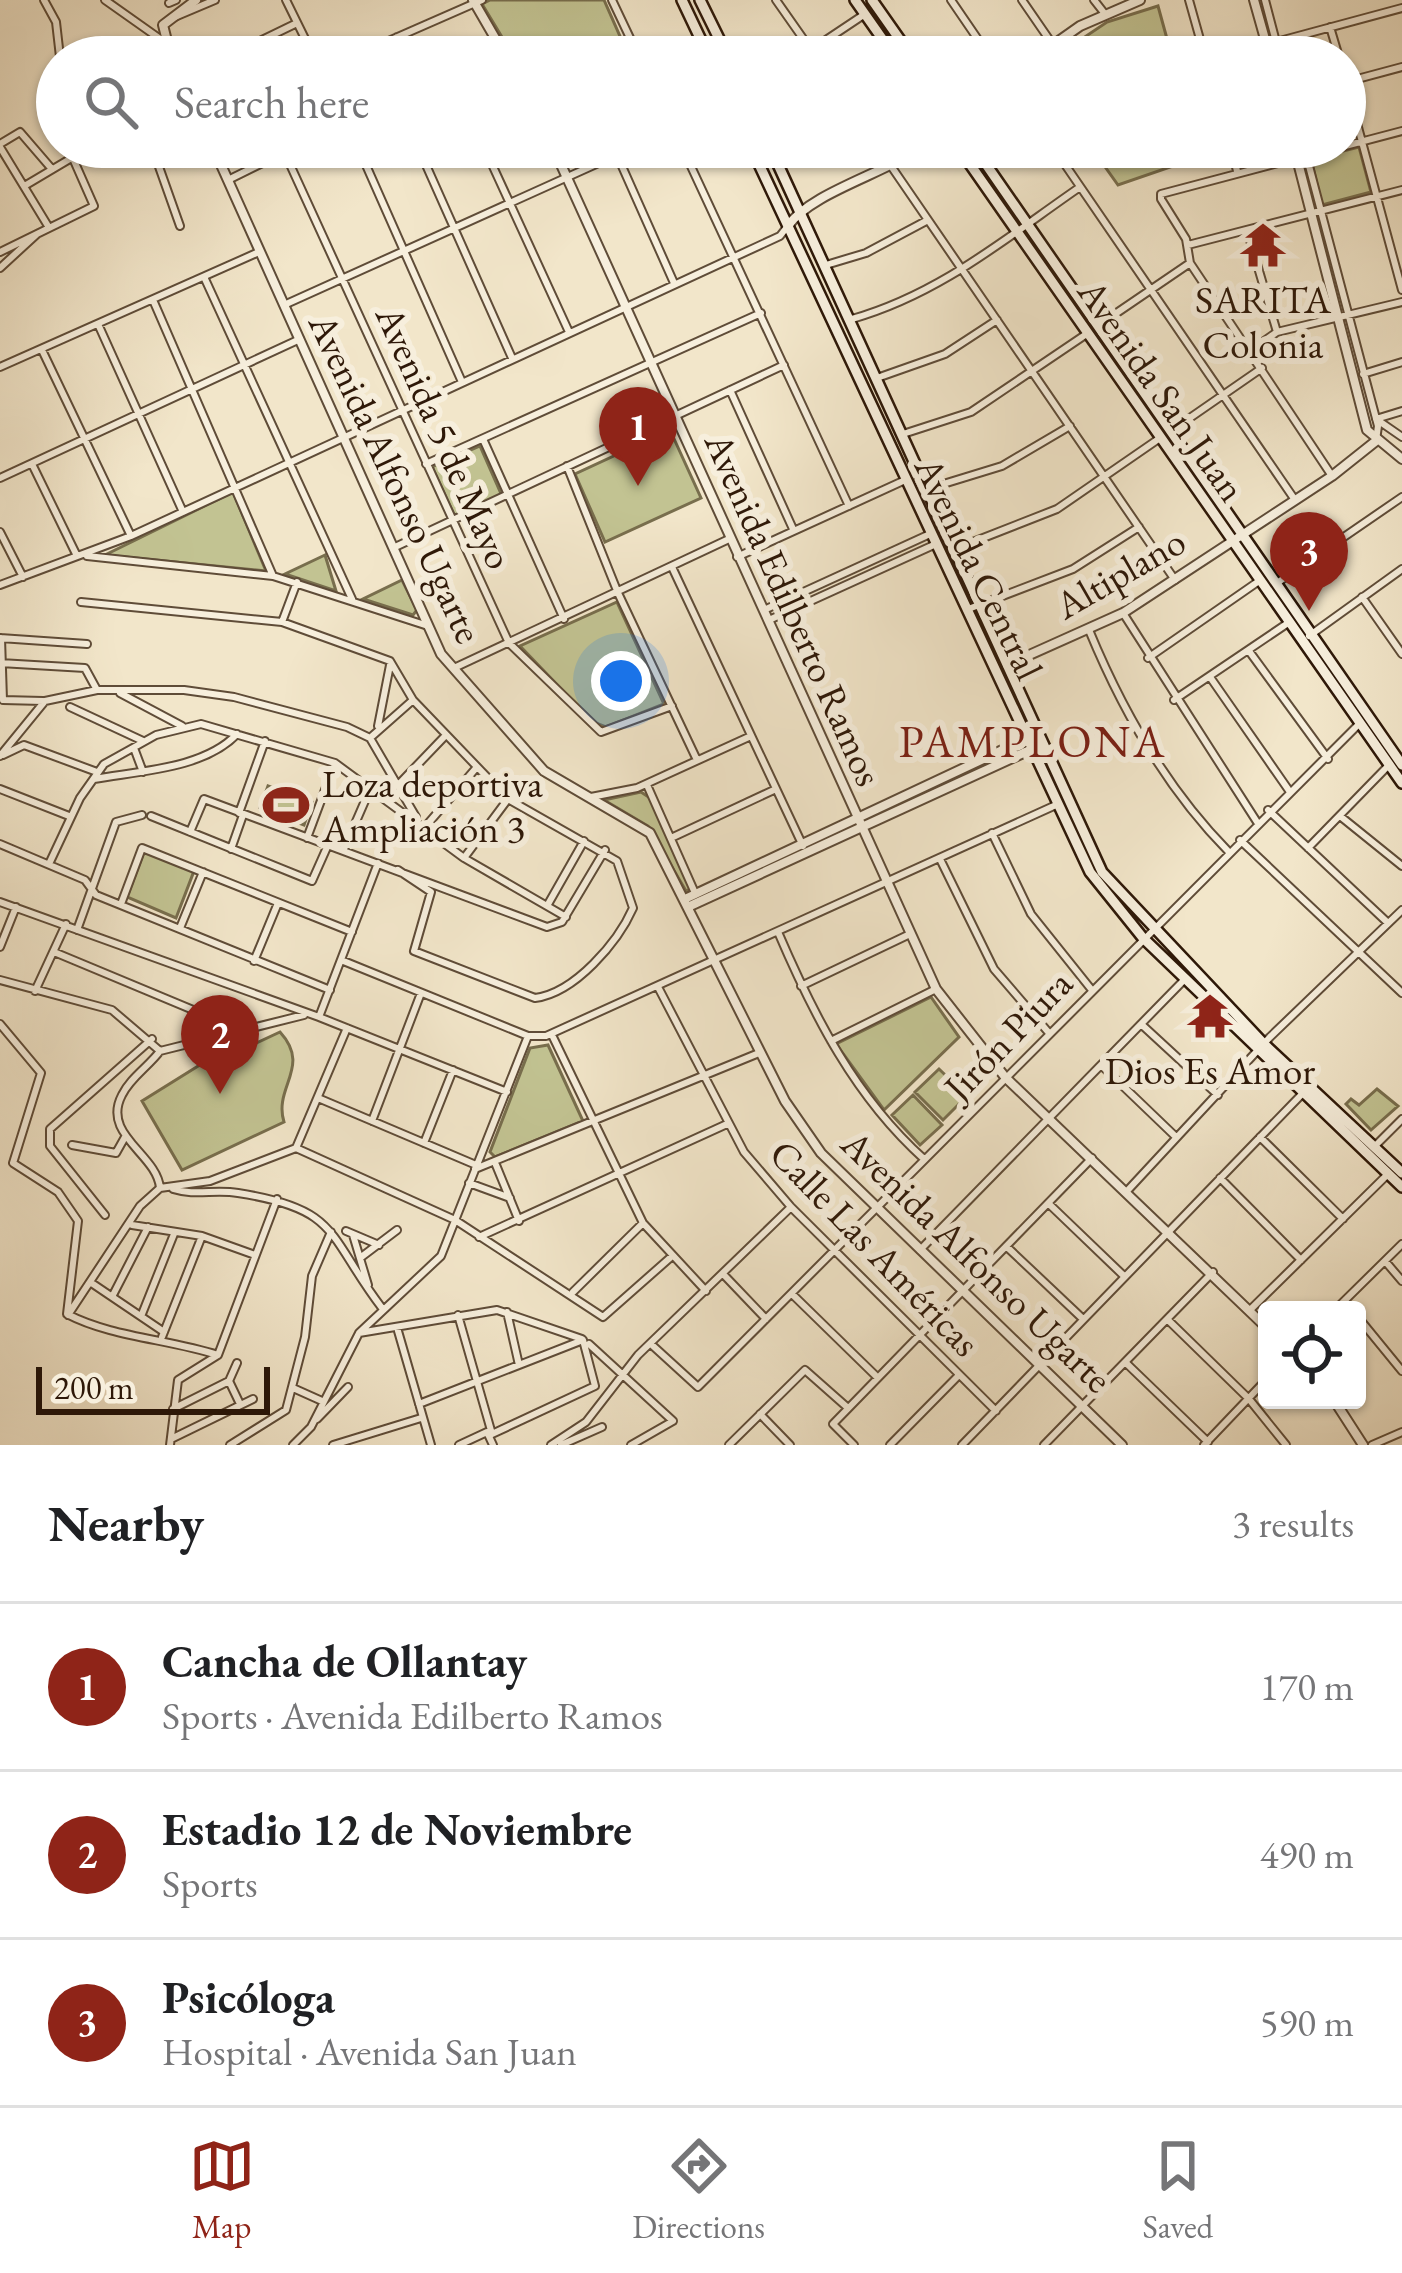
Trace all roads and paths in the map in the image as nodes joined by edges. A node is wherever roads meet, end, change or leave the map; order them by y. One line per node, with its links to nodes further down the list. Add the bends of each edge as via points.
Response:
1 (44, 0): 26 (street)
2 (105, 0): 27 (street)
3 (196, 0): 23 (street)
4 (215, 0): 23 (street)
5 (286, 0): 24 (street)
6 (682, 0): 34 (main road)
7 (700, 0): 35 (main road)
8 (776, 0): 36 (street)
9 (855, 0): 21 (main road)
10 (951, 0): 40 (street)
11 (1022, 0): 41 (street)
12 (1094, 0): 22 (street)
13 (1140, 0): 22 (street)
14 (1189, 0): 43 (street)
15 (1254, 0): 44 (street)
16 (1265, 0): 45 (street)
17 (476, 1): 31 (street); 32 (street)
18 (614, 1): 33 (street)
19 (878, 2): 39 (main road)
20 (1402, 8): 25 (street)
21 (865, 14): 37 (street); 38 (main road)
22 (1105, 14): 42 (street)
23 (167, 18): 28 (street)
24 (297, 23): 29 (street); 30 (street)
25 (1330, 27): 46 (street); 47 (street)
26 (58, 36)
27 (156, 36)
28 (164, 36)
29 (273, 36)
30 (304, 36)
31 (401, 36)
32 (492, 36)
33 (630, 36)
34 (699, 36)
35 (718, 36)
36 (801, 36)
37 (836, 36)
38 (880, 36)
39 (899, 36)
40 (976, 36)
41 (1047, 36)
42 (1068, 36)
43 (1199, 36)
44 (1264, 36)
45 (1274, 36)
46 (1298, 36)
47 (1333, 36)
48 (1402, 67): 49 (street)
49 (1366, 76)
50 (1402, 131): 51 (street)
51 (1366, 141)
52 (0, 146): 53 (street, via 20,132); 80 (street)
53 (36, 151)
54 (1366, 154): 83 (street)
55 (51, 168): 80 (street)
56 (75, 168): 91 (street, via 94,206)
57 (159, 168): 89 (street)
58 (222, 168): 79 (street, Avenida Alfonso Ugarte)
59 (250, 168): 79 (street)
60 (293, 168): 105 (street, Avenida 5 de Mayo)
61 (368, 168): 97 (street)
62 (427, 168): 92 (street)
63 (494, 168): 84 (street)
64 (562, 168): 78 (street, Avenida Edilberto Ramos)
65 (590, 168): 78 (street)
66 (623, 168): 106 (street)
67 (692, 168): 99 (street)
68 (761, 168): 90 (main road, Avenida Central)
69 (779, 168): 85 (main road, Avenida Central)
70 (892, 168): 85 (street); 87 (street)
71 (972, 168): 94 (main road, Avenida San Juan)
72 (989, 168): 88 (main road, Avenida San Juan)
73 (1067, 168): 81 (street)
74 (1237, 168): 77 (street)
75 (1248, 168): 77 (street)
76 (1304, 168): 86 (street)
77 (1238, 171): 95 (street, via 1161,194)
78 (567, 179): 84 (street); 112 (street, Avenida Edilberto Ramos)
79 (227, 180): 98 (street, Avenida Alfonso Ugarte)
80 (25, 185): 91 (street)
81 (1080, 187): 88 (street); 107 (street)
82 (1402, 190): 83 (street)
83 (1377, 196): 86 (street); 108 (street)
84 (510, 203): 92 (street); 119 (street)
85 (798, 211): 90 (street); 101 (main road, Avenida Central)
86 (1315, 213): 93 (street); 114 (street)
87 (928, 220): 101 (street); 103 (street)
88 (1028, 223): 94 (street); 118 (main road, Avenida San Juan)
89 (180, 226)
90 (788, 226): 99 (street); 161 (main road, Avenida Central)
91 (46, 227): 96 (street); 102 (street)
92 (454, 229): 97 (street); 125 (street)
93 (1247, 230): 95 (street); 120 (street)
94 (1016, 232): 103 (street); 121 (main road, Avenida San Juan)
95 (1188, 245): 100 (street)
96 (1, 249)
97 (407, 250): 105 (street); 135 (street)
98 (259, 252): 104 (street); 111 (street, Avenida Alfonso Ugarte)
99 (734, 256): 106 (street); 113 (street)
100 (1190, 263): 107 (street); 124 (street)
101 (826, 265): 115 (main road, Avenida Central)
102 (0, 268)
103 (963, 271): 115 (street, via 902,305); 116 (street)
104 (205, 279): 109 (street); 128 (street)
105 (345, 279): 111 (street); 139 (street, Avenida 5 de Mayo)
106 (675, 283): 112 (street)
107 (1154, 289): 118 (street); 138 (street)
108 (1402, 290)
109 (153, 300): 117 (street); 137 (street)
110 (1402, 302): 114 (street)
111 (284, 305): 122 (street, Avenida Alfonso Ugarte)
112 (624, 306): 119 (street); 126 (street, Avenida Edilberto Ramos)
113 (760, 313): 126 (street); 129 (street)
114 (1342, 316): 120 (street); 133 (street); 152 (street, via 1364,420)
115 (852, 319): 134 (main road, Avenida Central)
116 (997, 320): 132 (street); 134 (street, via 945,354)
117 (98, 325): 123 (street); 141 (street)
118 (1098, 326): 121 (street); 145 (main road, Avenida San Juan)
119 (569, 332): 125 (street)
120 (1277, 332): 124 (street)
121 (1086, 334): 132 (street); 150 (main road, Avenida San Juan)
122 (299, 339): 128 (street); 147 (street, Avenida Alfonso Ugarte)
123 (42, 349): 130 (street); 151 (street)
124 (1250, 351): 131 (street)
125 (512, 359): 135 (street)
126 (650, 362): 142 (street, Avenida Edilberto Ramos); 149 (street)
127 (1402, 362): 133 (street)
128 (245, 364): 137 (street); 154 (street)
129 (784, 365): 136 (street); 167 (street)
130 (0, 367)
131 (1262, 368): 138 (street); 159 (street)
132 (1031, 372): 144 (street); 146 (street, via 971,412)
133 (1363, 374): 143 (street)
134 (877, 378): 146 (main road, Avenida Central)
135 (462, 382): 139 (street)
136 (730, 390): 142 (street); 171 (street)
137 (190, 392): 141 (street); 162 (street)
138 (1226, 393): 145 (street); 166 (street)
139 (401, 410): 147 (street); 156 (street, Avenida 5 de Mayo)
140 (1402, 411): 143 (street)
141 (139, 415): 151 (street); 168 (street)
142 (677, 418): 157 (street); 175 (street, Avenida Edilberto Ramos)
143 (1376, 418): 148 (street); 152 (street)
144 (1070, 426): 158 (street); 163 (street, via 1002,466)
145 (1171, 431): 150 (street); 173 (main road, Avenida San Juan)
146 (903, 434): 163 (main road, Avenida Central)
147 (344, 435): 154 (street); 178 (street, Avenida Alfonso Ugarte)
148 (1402, 437)
149 (483, 439): 156 (street); 164 (street)
150 (1159, 439): 158 (street); 177 (main road, Avenida San Juan)
151 (85, 440): 155 (street); 174 (street)
152 (1376, 441): 153 (street); 159 (street, Altiplano)
153 (1402, 459)
154 (289, 460): 162 (street); 193 (street)
155 (32, 464): 160 (street); 180 (street)
156 (426, 464): 169 (street, Avenida 5 de Mayo)
157 (567, 466): 164 (street); 191 (street)
158 (1105, 475): 170 (street); 179 (street, via 1036,519)
159 (1332, 476): 166 (street, Altiplano)
160 (0, 478)
161 (903, 481): 167 (street); 176 (main road, Avenida Central)
162 (235, 487): 168 (street); 184 (street)
163 (927, 489): 179 (main road, Avenida Central)
164 (508, 494): 169 (street); 198 (street)
165 (1402, 497): 189 (street)
166 (1295, 500): 173 (street, Altiplano)
167 (848, 506): 171 (street)
168 (183, 512): 174 (street)
169 (452, 520): 178 (street); 205 (street, Avenida 5 de Mayo)
170 (1139, 527): 186 (street); 195 (street, via 1059,576)
171 (794, 530): 181 (street)
172 (0, 532): 185 (street)
173 (1242, 534): 177 (street, Altiplano); 189 (main road, Avenida San Juan)
174 (131, 536): 180 (street)
175 (729, 539): 181 (street, Avenida Edilberto Ramos); 182 (street)
176 (933, 539): 195 (main road, Avenida Central); 197 (street)
177 (1231, 542): 186 (street, Altiplano); 187 (main road, Avenida San Juan)
178 (393, 548): 201 (street, Avenida Alfonso Ugarte)
179 (955, 549): 195 (main road, Avenida Central)
180 (79, 556): 184 (street); 185 (street)
181 (737, 557): 197 (street, Avenida Edilberto Ramos)
182 (672, 567): 191 (street); 229 (street)
183 (1402, 569): 192 (street)
184 (273, 576): 188 (street)
185 (23, 577): 190 (street)
186 (1174, 580): 196 (street, Altiplano)
187 (1259, 581): 200 (main road, Avenida San Juan); 209 (street)
188 (297, 582): 193 (street); 199 (street)
189 (1276, 584): 204 (main road, Avenida San Juan)
190 (0, 585)
191 (618, 593): 198 (street); 222 (street)
192 (1362, 597): 204 (street); 208 (street)
193 (352, 599): 201 (street)
194 (81, 602): 199 (street)
195 (976, 607): 212 (main road, Avenida Central); 234 (main road, Avenida Central)
196 (1123, 613): 202 (street, Altiplano); 209 (street)
197 (764, 616): 262 (street, Avenida Edilberto Ramos)
198 (564, 620): 205 (street)
199 (282, 622): 210 (street)
200 (1288, 623): 204 (main road, Avenida San Juan); 207 (street)
201 (428, 626): 213 (street, Avenida Alfonso Ugarte)
202 (1089, 630): 212 (street, Altiplano); 277 (street, via 1131,719)
203 (0, 638): 206 (street); 211 (street)
204 (1306, 638): 224 (main road, Avenida San Juan); 241 (main road, Avenida San Juan)
205 (509, 643): 213 (street); 222 (street, Avenida 5 de Mayo, via 591,726 611,733)
206 (87, 644)
207 (1249, 651): 214 (street); 238 (street)
208 (1402, 654)
209 (1148, 658): 219 (street)
210 (390, 661): 218 (street); 225 (street)
211 (0, 663): 215 (street); 216 (street, via 85,668)
212 (1007, 665): 255 (main road, Avenida Central)
213 (451, 669): 253 (street, Avenida Alfonso Ugarte, via 544,771)
214 (1210, 677): 219 (street); 252 (street)
215 (0, 688): 221 (street)
216 (97, 689): 217 (street); 220 (street)
217 (116, 692): 226 (street); 230 (street, via 234,697)
218 (413, 700): 225 (street); 228 (street)
219 (1174, 700): 261 (street)
220 (45, 701): 221 (street); 235 (street)
221 (1, 702)
222 (672, 706): 239 (street)
223 (70, 707): 232 (street)
224 (1359, 724): 238 (street, Jirón Piura); 243 (main road, Avenida San Juan)
225 (378, 726): 230 (street)
226 (186, 728): 227 (street); 232 (street)
227 (237, 734): 233 (street); 244 (street)
228 (446, 735): 242 (street); 247 (street)
229 (751, 736): 239 (street); 251 (street)
230 (370, 739): 247 (street)
231 (0, 740): 235 (street)
232 (143, 741): 236 (street)
233 (265, 741): 240 (street); 257 (street)
234 (1030, 743): 255 (main road, Avenida Central); 262 (street)
235 (9, 745): 237 (street)
236 (134, 746): 244 (street); 245 (street)
237 (0, 755): 245 (street, via 25,746)
238 (1328, 759): 252 (street, Jirón Piura)
239 (697, 760): 248 (street)
240 (335, 763): 249 (street); 266 (street)
241 (1402, 765)
242 (477, 767): 254 (street); 263 (street)
243 (1387, 767): 246 (main road, Avenida San Juan); 258 (street)
244 (143, 772): 245 (street)
245 (94, 776): 259 (street)
246 (1402, 783)
247 (400, 784): 260 (street)
248 (646, 784): 253 (street); 267 (street)
249 (371, 787): 260 (street); 275 (street)
250 (0, 789): 259 (street)
251 (776, 789): 267 (street); 272 (street)
252 (1290, 792): 256 (street, Jirón Piura)
253 (591, 797): 287 (street, Avenida Alfonso Ugarte, via 650,833)
254 (508, 799): 269 (street); 278 (street)
255 (1060, 803): 265 (street); 299 (main road, Avenida Central, via 1111,884); 304 (main road, Avenida Central, via 1090,872)
256 (1268, 810): 261 (street, Jirón Piura); 273 (street)
257 (241, 814): 264 (street, via 202,800); 266 (street); 274 (street)
258 (1340, 816): 273 (street); 282 (street)
259 (70, 817): 281 (street)
260 (417, 820): 263 (street)
261 (1257, 822): 268 (street, Jirón Piura)
262 (856, 823): 272 (street); 285 (street, Avenida Edilberto Ramos)
263 (425, 827): 278 (street)
264 (190, 832): 274 (street); 286 (street, via 146,815 116,822)
265 (992, 833): 279 (street); 316 (street, via 1031,914)
266 (307, 838): 271 (street)
267 (671, 838): 287 (street)
268 (1240, 840): 277 (street, Jirón Piura); 307 (street)
269 (584, 841): 276 (street); 292 (street)
270 (0, 845): 281 (street)
271 (328, 845): 274 (street, via 312,881); 275 (street)
272 (803, 848): 287 (street)
273 (1308, 848): 295 (street)
274 (231, 849)
275 (343, 850): 280 (street)
276 (605, 850): 283 (street, via 617,861 633,908 622,932 553,994 535,998 412,949 431,892); 294 (street)
277 (1228, 851): 299 (street, Jirón Piura)
278 (464, 858): 292 (street)
279 (940, 858): 285 (street); 327 (street, via 994,969)
280 (378, 863): 283 (street); 301 (street)
281 (49, 864): 286 (street)
282 (1402, 866)
283 (398, 871): 294 (street, via 548,927)
284 (202, 872): 289 (street); 290 (street, via 142,848); 297 (street)
285 (886, 884): 302 (street); 303 (street, Avenida Edilberto Ramos)
286 (92, 891): 290 (street); 298 (street)
287 (693, 900): 310 (street, Avenida Alfonso Ugarte)
288 (0, 902): 291 (street)
289 (278, 903): 301 (street); 309 (street)
290 (121, 904): 297 (street)
291 (16, 907): 296 (street); 305 (street)
292 (547, 907): 294 (street)
293 (1402, 910): 295 (street)
294 (566, 917)
295 (1390, 922): 300 (street); 307 (street)
296 (66, 924): 298 (street); 306 (street)
297 (180, 928): 309 (street)
298 (77, 930): 321 (street)
299 (1154, 930): 304 (street, Jirón Piura); 332 (main road, Avenida Central)
300 (1402, 930)
301 (352, 932): 308 (street)
302 (778, 932): 310 (street); 313 (street)
303 (910, 934): 313 (street); 315 (street, Avenida Edilberto Ramos)
304 (1142, 938): 311 (main road, Avenida Central); 316 (street, Jirón Piura)
305 (0, 947)
306 (54, 952): 318 (street); 326 (street)
307 (1360, 954): 320 (street); 332 (street)
308 (341, 960): 317 (street); 319 (street)
309 (254, 961): 317 (street)
310 (717, 962): 314 (street); 335 (street, Avenida Alfonso Ugarte)
311 (1186, 978): 324 (street); 332 (main road, Avenida Central)
312 (0, 980): 318 (street)
313 (801, 986): 331 (street)
314 (658, 987): 328 (street); 338 (street, Calle Las Américas)
315 (936, 989): 331 (street); 339 (street, Avenida Edilberto Ramos)
316 (1091, 989): 327 (street, Jirón Piura)
317 (330, 990): 322 (street)
318 (35, 991): 330 (street, via 112,1010)
319 (421, 993): 329 (street); 333 (street)
320 (1402, 993)
321 (308, 1014): 322 (street); 326 (street)
322 (319, 1017): 325 (street)
323 (0, 1024): 413 (street, via 40,1073 13,1163 58,1192 78,1221)
324 (1141, 1024): 336 (street); 342 (street)
325 (346, 1028): 333 (street); 343 (street)
326 (246, 1032): 334 (street)
327 (1049, 1033): 339 (street, Jirón Piura)
328 (552, 1035): 329 (street); 348 (street)
329 (528, 1036): 340 (street)
330 (152, 1040): 334 (street); 374 (street, via 50,1129 50,1147)
331 (830, 1041): 357 (street, via 879,1114)
332 (1262, 1047): 341 (main road, Avenida Central); 342 (street); 354 (main road, Avenida Central)
333 (399, 1049): 337 (street); 346 (street)
334 (160, 1051): 349 (street, via 119,1101)
335 (758, 1053): 338 (street); 373 (street, Avenida Alfonso Ugarte, via 821,1153)
336 (1101, 1065): 344 (street); 351 (street)
337 (453, 1070): 340 (street); 352 (street)
338 (704, 1076): 347 (street, Calle Las Américas); 348 (street)
339 (1005, 1077): 344 (street, Avenida Edilberto Ramos); 357 (street, Jirón Piura)
340 (507, 1092): 359 (street)
341 (1304, 1092): 350 (street); 361 (main road, Avenida Central)
342 (1218, 1095): 351 (street)
343 (318, 1098): 346 (street); 355 (street)
344 (1049, 1117): 356 (street, Avenida Edilberto Ramos); 390 (street)
345 (1402, 1119): 354 (street)
346 (372, 1120): 352 (street)
347 (728, 1124): 362 (street); 372 (street, Calle Las Américas)
348 (592, 1125): 358 (street); 362 (street)
349 (125, 1137): 353 (street, via 116,1153); 366 (street)
350 (1260, 1137): 363 (street); 375 (street)
351 (1177, 1138): 368 (street)
352 (424, 1143): 359 (street)
353 (72, 1145)
354 (1375, 1147): 360 (main road, Avenida Central)
355 (296, 1148): 367 (street); 376 (street)
356 (1092, 1158): 368 (street, Avenida Edilberto Ramos); 371 (street)
357 (925, 1160): 373 (street, Jirón Piura)
358 (496, 1165): 359 (street); 369 (street)
359 (476, 1167): 364 (street)
360 (1402, 1173)
361 (1388, 1174): 365 (main road, Avenida Central); 375 (street)
362 (618, 1178): 377 (street); 378 (street)
363 (1220, 1178): 383 (street); 395 (street)
364 (470, 1183): 369 (street); 376 (street)
365 (1402, 1187)
366 (160, 1188): 367 (street); 379 (street)
367 (173, 1189): 370 (street)
368 (1128, 1190): 383 (street, Avenida Edilberto Ramos)
369 (510, 1198): 377 (street)
370 (277, 1199): 381 (street); 392 (street)
371 (1049, 1204): 389 (street); 399 (street)
372 (791, 1207): 391 (street, Calle Las Américas); 398 (street)
373 (877, 1209): 390 (street, Avenida Alfonso Ugarte); 391 (street, Jirón Piura)
374 (105, 1215)
375 (1343, 1219): 395 (street)
376 (455, 1220): 386 (street); 409 (street, via 433,1267)
377 (519, 1221): 386 (street)
378 (643, 1223): 393 (street); 404 (street)
379 (133, 1225): 380 (street); 401 (street)
380 (148, 1227): 384 (street); 407 (street)
381 (332, 1228): 405 (street); 438 (street, via 312,1276)
382 (397, 1229): 388 (street)
383 (1168, 1229): 397 (street, Avenida Edilberto Ramos); 399 (street)
384 (175, 1233): 385 (street); 412 (street)
385 (202, 1236): 392 (street); 422 (street)
386 (479, 1237): 404 (street)
387 (1402, 1244): 396 (street)
388 (379, 1245): 394 (street); 394 (street, via 350,1233)
389 (1007, 1247): 403 (street); 417 (street)
390 (920, 1250): 403 (street, Avenida Alfonso Ugarte)
391 (836, 1252): 406 (street, Jirón Piura); 423 (street, Calle Las Américas)
392 (255, 1255): 426 (street)
393 (671, 1257): 402 (street); 404 (street, via 603,1316)
394 (360, 1258): 405 (street)
395 (1301, 1260): 410 (street)
396 (1385, 1262): 400 (street); 408 (street)
397 (1213, 1272): 410 (street, Avenida Edilberto Ramos); 418 (street)
398 (724, 1275): 402 (street); 416 (street)
399 (1124, 1277): 417 (street)
400 (1402, 1281)
401 (93, 1284): 407 (street); 413 (street)
402 (706, 1291): 425 (street)
403 (961, 1291): 423 (street); 430 (street, Avenida Alfonso Ugarte)
404 (573, 1292)
405 (372, 1294): 409 (street)
406 (792, 1294): 416 (street, Jirón Piura); 434 (street)
407 (113, 1295): 412 (street)
408 (1345, 1301)
409 (382, 1309): 421 (street)
410 (1250, 1310): 415 (street, Avenida Edilberto Ramos)
411 (507, 1312): 414 (street); 424 (street); 429 (street)
412 (142, 1314): 422 (street)
413 (68, 1315): 422 (street, via 105,1331)
414 (458, 1315): 420 (street); 436 (street)
415 (1258, 1318)
416 (766, 1319): 425 (street, Jirón Piura, via 698,1387)
417 (1084, 1319): 430 (street)
418 (1167, 1319): 427 (street); 441 (street)
419 (1366, 1328): 432 (street)
420 (398, 1331): 421 (street); 444 (street)
421 (359, 1333): 442 (street)
422 (163, 1335): 426 (street)
423 (918, 1335): 433 (street, Calle Las Américas); 434 (street)
424 (584, 1341): 429 (street); 431 (street); 455 (street, via 595,1386)
425 (652, 1346): 431 (street)
426 (218, 1355): 447 (street, via 183,1373)
427 (1125, 1362): 445 (street); 457 (street)
428 (237, 1364): 435 (street)
429 (519, 1365): 436 (street)
430 (1041, 1365): 445 (street, Avenida Alfonso Ugarte); 449 (street)
431 (624, 1371): 458 (street, via 586,1422); 465 (street, via 673,1421)
432 (1402, 1371)
433 (959, 1375): 449 (street, Calle Las Américas); 469 (street)
434 (877, 1377): 446 (street)
435 (229, 1381): 443 (street); 447 (street)
436 (475, 1382): 444 (street); 455 (street)
437 (347, 1387): 452 (street)
438 (293, 1388): 442 (street); 459 (street, via 286,1410)
439 (1258, 1389): 441 (street)
440 (253, 1399): 443 (street)
441 (1249, 1399): 457 (street); 473 (street)
442 (322, 1402): 452 (street)
443 (240, 1404): 456 (street)
444 (418, 1405): 451 (street)
445 (1082, 1406): 471 (street); 472 (street, Avenida Alfonso Ugarte)
446 (848, 1408): 450 (street, via 805,1370); 468 (street, via 832,1424)
447 (173, 1409): 456 (street)
448 (1340, 1409): 474 (street)
449 (996, 1411): 470 (street)
450 (760, 1414): 466 (street); 467 (street)
451 (423, 1418): 461 (street); 462 (street)
452 (311, 1427): 460 (street)
453 (602, 1427): 458 (street)
454 (1402, 1432): 475 (street)
455 (492, 1434): 463 (street); 464 (street)
456 (170, 1442)
457 (1206, 1443)
458 (557, 1444)
459 (230, 1445)
460 (293, 1445)
461 (334, 1445)
462 (431, 1445)
463 (459, 1445)
464 (493, 1445)
465 (631, 1445)
466 (729, 1445)
467 (790, 1445)
468 (854, 1445)
469 (890, 1445)
470 (962, 1445)
471 (1044, 1445)
472 (1122, 1445)
473 (1286, 1445)
474 (1363, 1445)
475 (1372, 1445)

